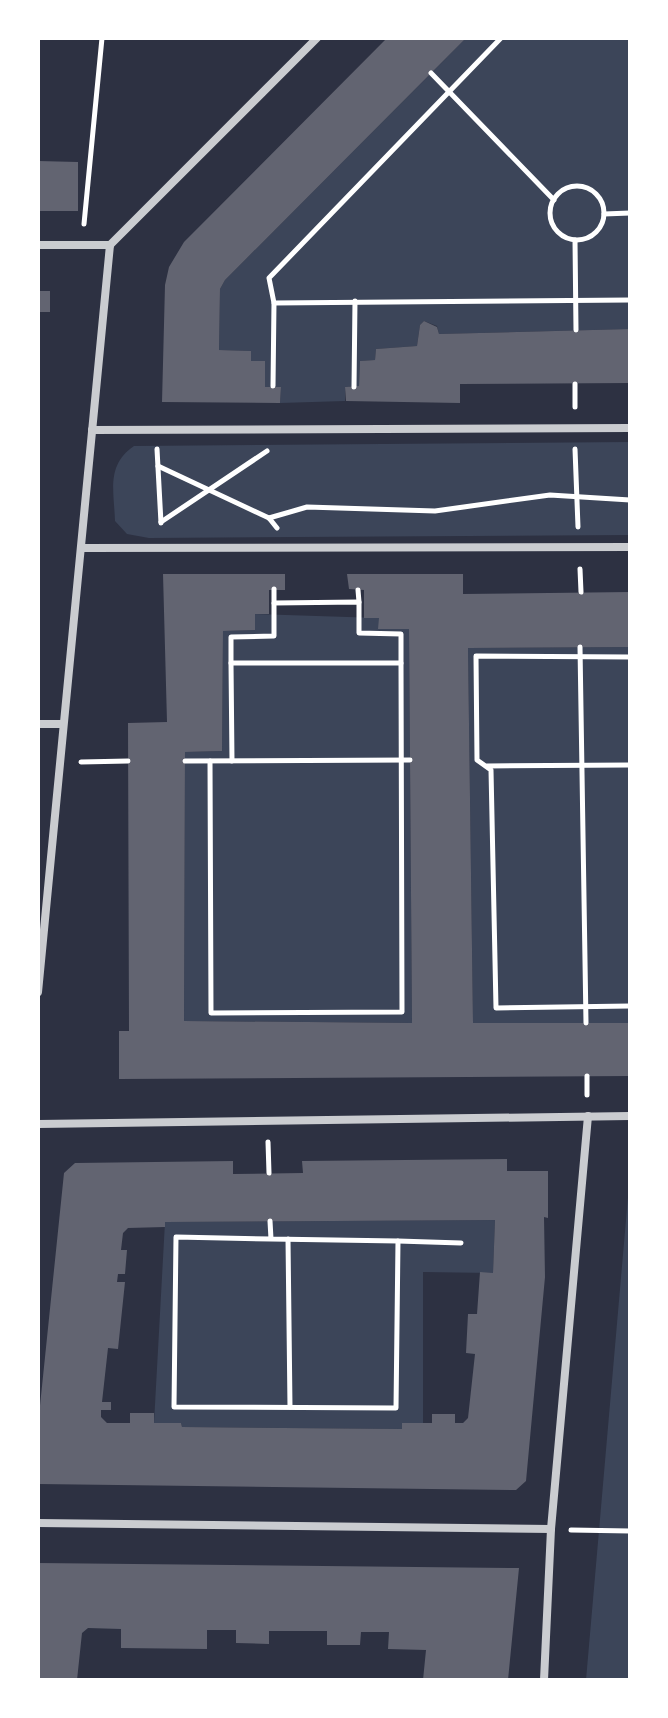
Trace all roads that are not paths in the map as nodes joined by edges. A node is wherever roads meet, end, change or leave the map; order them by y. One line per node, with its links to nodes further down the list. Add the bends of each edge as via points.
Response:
1 (317, 38): 3 (street)
2 (38, 245): 3 (street)
3 (110, 245): 5 (street)
4 (630, 428): 5 (street)
5 (92, 430): 7 (street)
6 (630, 547): 7 (street)
7 (81, 548): 9 (street)
8 (38, 724): 9 (street)
9 (63, 724): 10 (street)
10 (38, 992)
11 (588, 1116): 12 (street); 13 (street); 15 (street)
12 (630, 1116)
13 (38, 1124)
14 (38, 1523): 15 (street)
15 (551, 1529): 16 (street)
16 (544, 1680)

